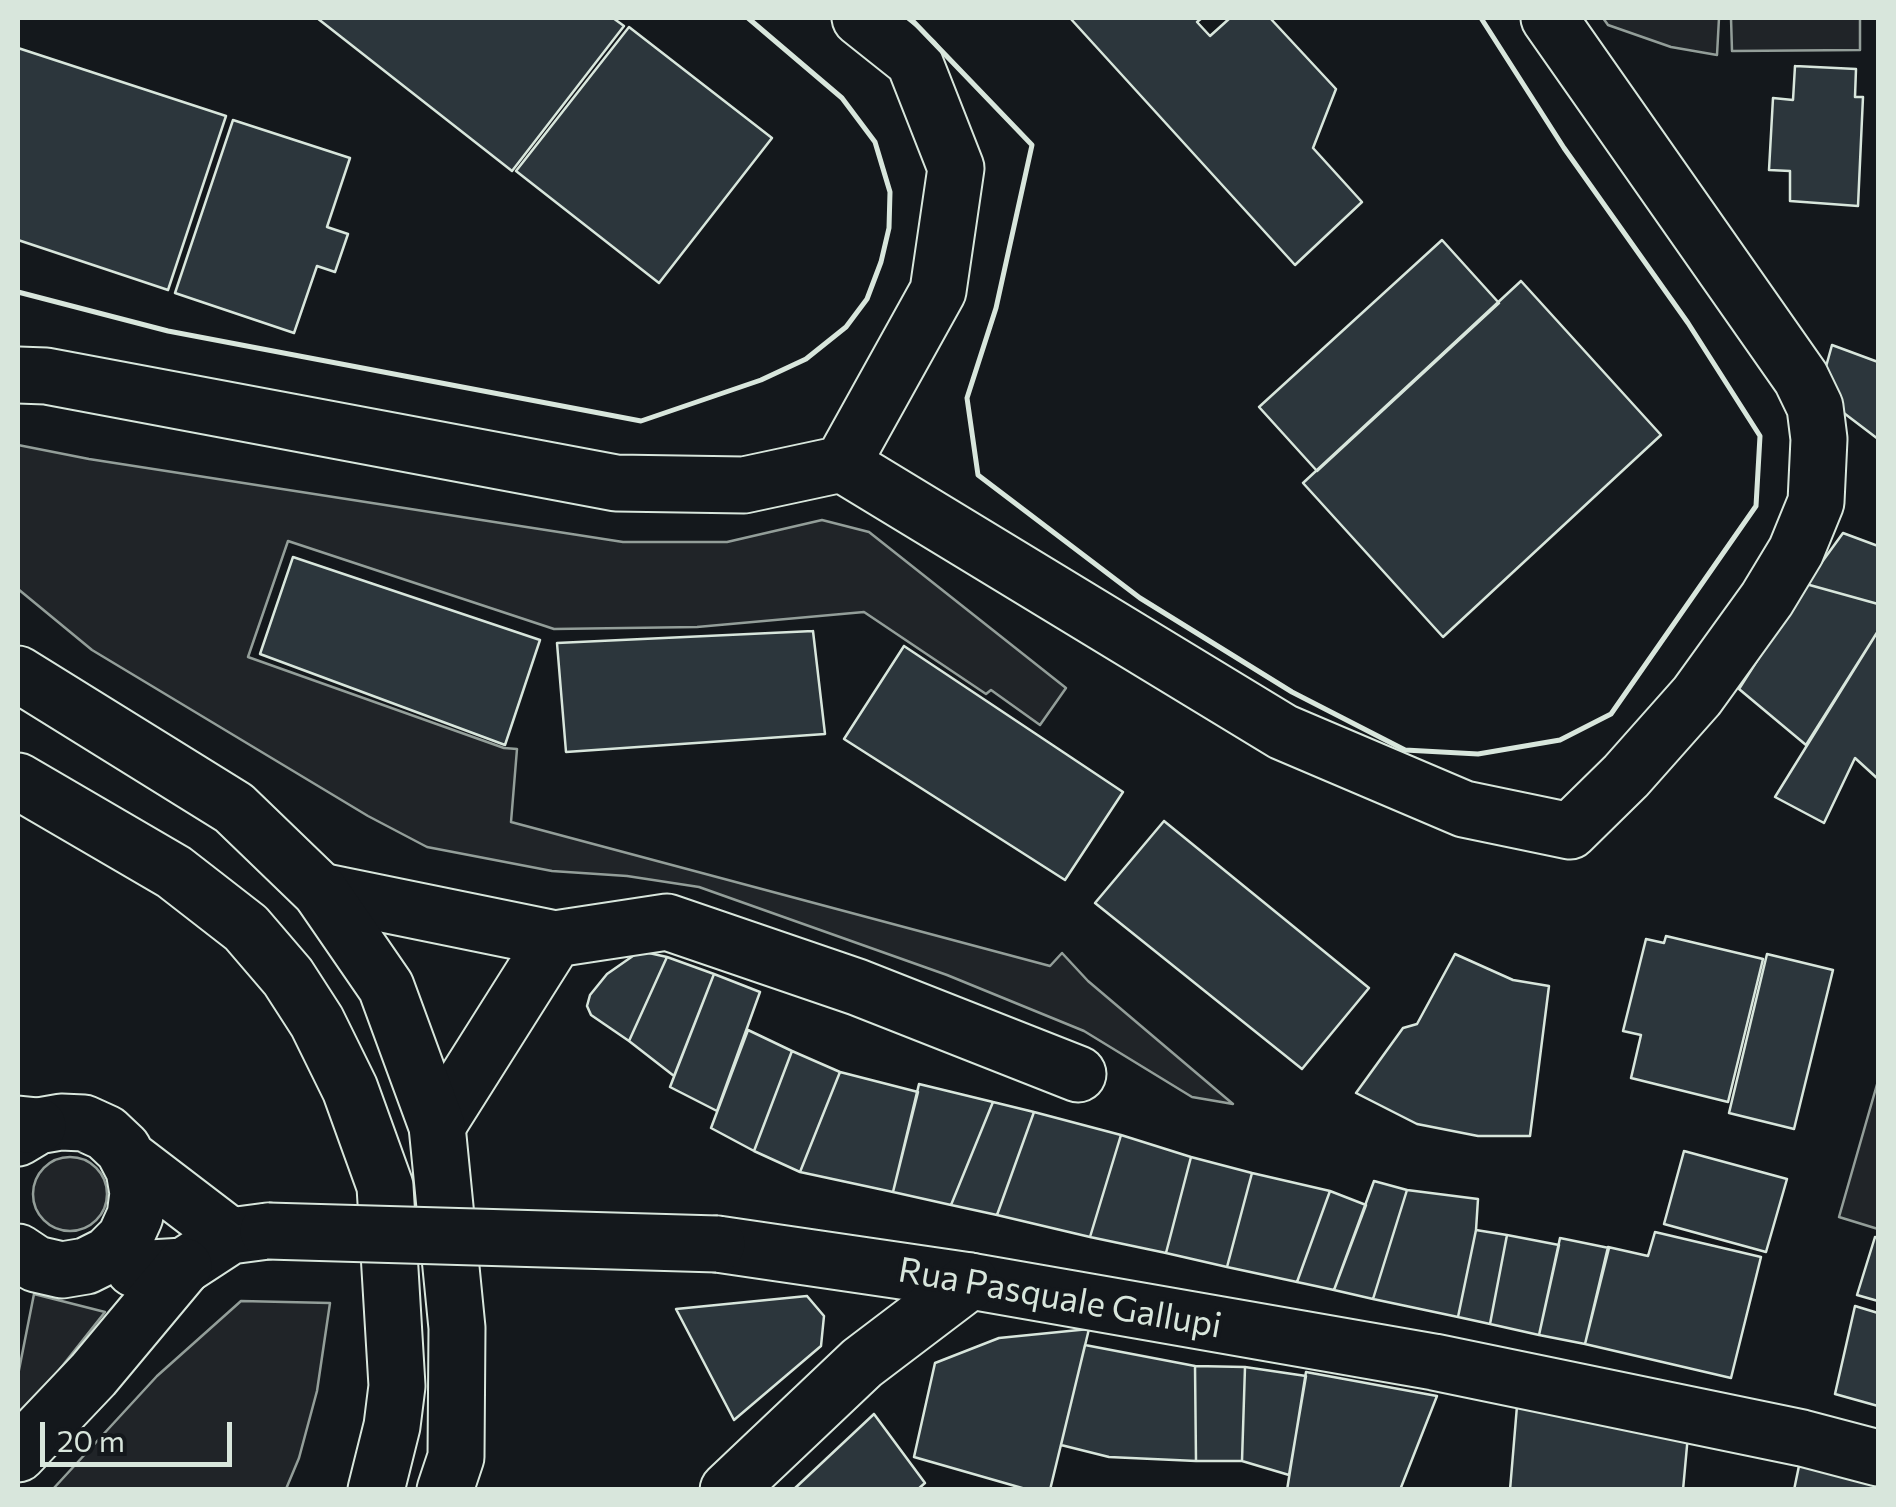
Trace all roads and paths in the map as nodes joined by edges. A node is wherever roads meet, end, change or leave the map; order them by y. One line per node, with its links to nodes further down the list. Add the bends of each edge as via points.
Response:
1 (860, 18): 4 (street, via 914,62 956,168 938,291)
2 (1550, 18): 4 (street, via 1810,392 1819,439 1816,502 1796,551 1723,664 1570,831 1464,809 1283,732)
3 (27, 378): 4 (street, via 616,483 744,485)
4 (842, 464)
5 (18, 674): 7 (street, via 234,808)
6 (18, 780): 20 (street, via 174,872 246,928 316,1022 385,1186 397,1386)
7 (320, 891): 8 (street); 10 (street, via 386,987)
8 (555, 939): 9 (street, via 668,922); 10 (street)
9 (1078, 1074)
10 (437, 1126): 21 (street, via 457,1328 456,1457)
11 (24, 1129): 12 (street, via 84,1123 106,1133)
12 (128, 1158): 13 (street); 15 (street, via 138,1193 135,1216 125,1238)
13 (249, 1234): 16 (street); 17 (street, Rua Pasquale Gallupi, bridge, via 717,1244)
14 (18, 1252): 15 (street, via 62,1270)
15 (86, 1266): 16 (street)
16 (184, 1266): 18 (street)
17 (970, 1281): 19 (street, Rua Pasquale Gallupi, via 1434,1362); 22 (street, via 862,1364)
18 (18, 1454)
19 (1878, 1458)
20 (376, 1490)
21 (445, 1490)
22 (728, 1490)

